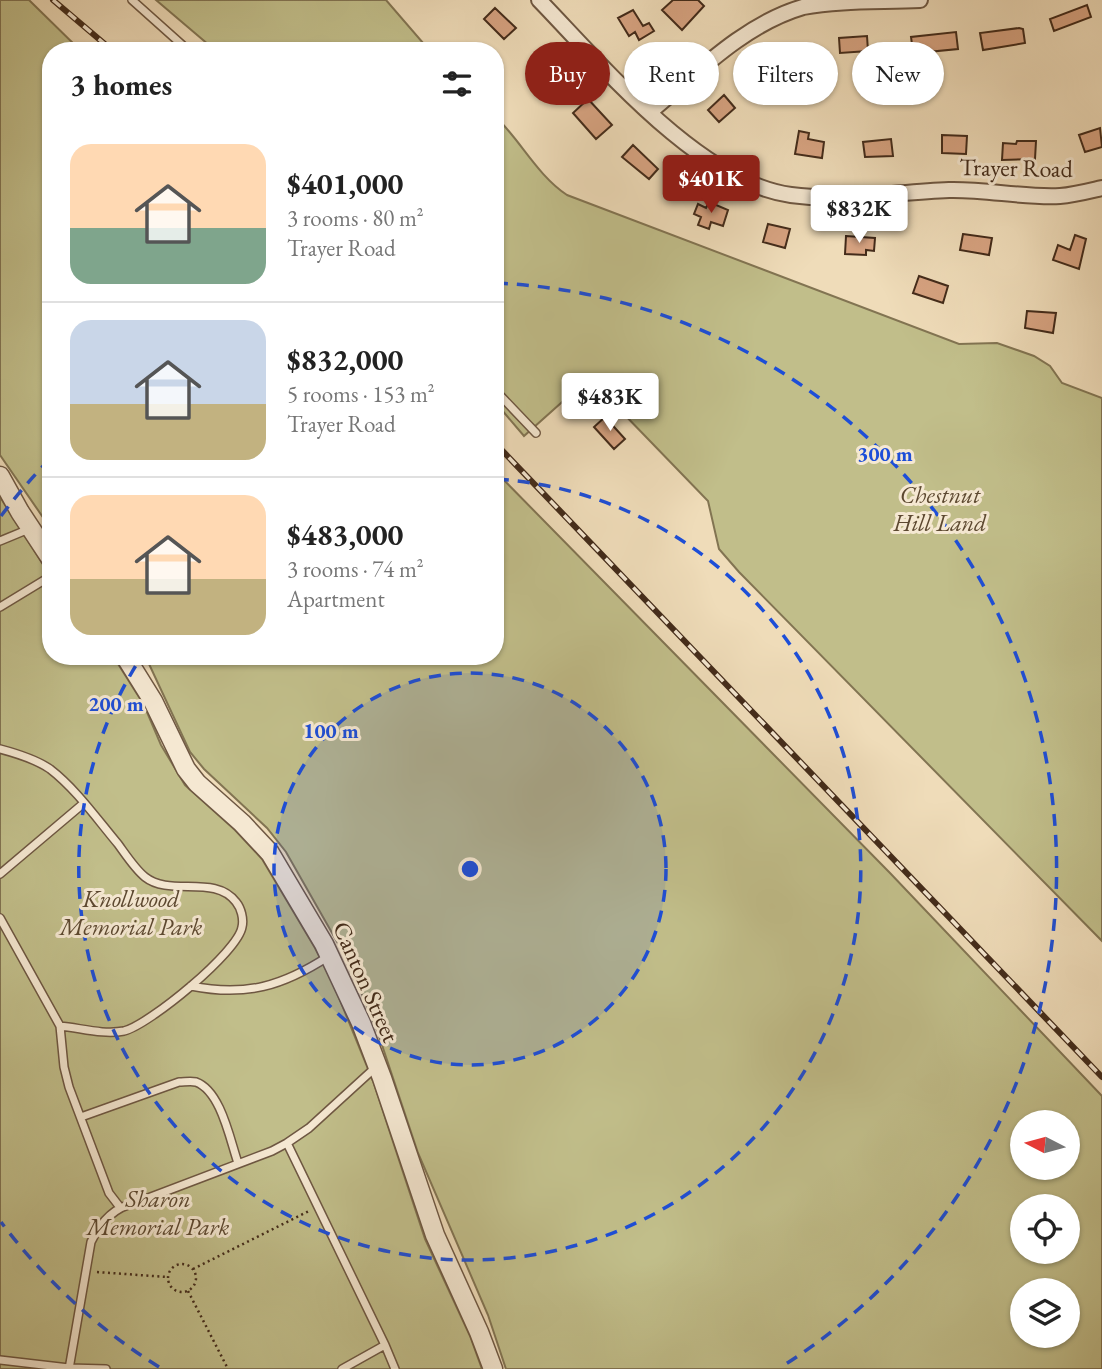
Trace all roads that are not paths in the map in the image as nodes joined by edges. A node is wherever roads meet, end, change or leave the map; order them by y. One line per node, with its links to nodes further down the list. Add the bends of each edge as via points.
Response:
1 (132, 0): 4 (lane)
2 (539, 0): 5 (street, Trayer Road)
3 (920, 0): 5 (street, via 805,6 773,18 712,60)
4 (179, 42)
5 (650, 112): 6 (street, Trayer Road, via 708,160 755,187 787,195 826,199 969,190 1060,196)
6 (1102, 188)
7 (504, 399): 8 (lane)
8 (536, 433)
9 (0, 476): 10 (street)
10 (30, 528): 11 (lane); 12 (street)
11 (0, 541)
12 (42, 546)
13 (42, 582): 14 (lane)
14 (0, 607)
15 (131, 665): 20 (street, Canton Street, via 186,769 270,853)
16 (0, 750): 17 (lane, via 48,768)
17 (84, 803): 18 (lane); 21 (lane, via 146,878 164,885 217,890 236,902 243,918 237,938)
18 (0, 874)
19 (0, 918): 22 (lane)
20 (330, 956): 21 (lane, via 300,974 261,988 229,991); 23 (street, Canton Street)
21 (191, 986): 22 (lane, via 124,1031)
22 (60, 1026): 24 (lane, via 64,1067)
23 (377, 1066): 25 (lane, via 310,1128); 34 (street, Canton Street, via 427,1215)
24 (81, 1117): 26 (lane, via 179,1082 194,1081 208,1089 218,1103); 27 (lane, via 109,1193)
25 (287, 1143): 26 (lane); 28 (lane)
26 (238, 1163): 27 (lane)
27 (119, 1206): 30 (lane, via 92,1242)
28 (385, 1345): 32 (lane); 33 (lane)
29 (0, 1360): 30 (lane)
30 (69, 1368): 31 (lane)
31 (106, 1369)
32 (342, 1369)
33 (395, 1369)
34 (493, 1369)

